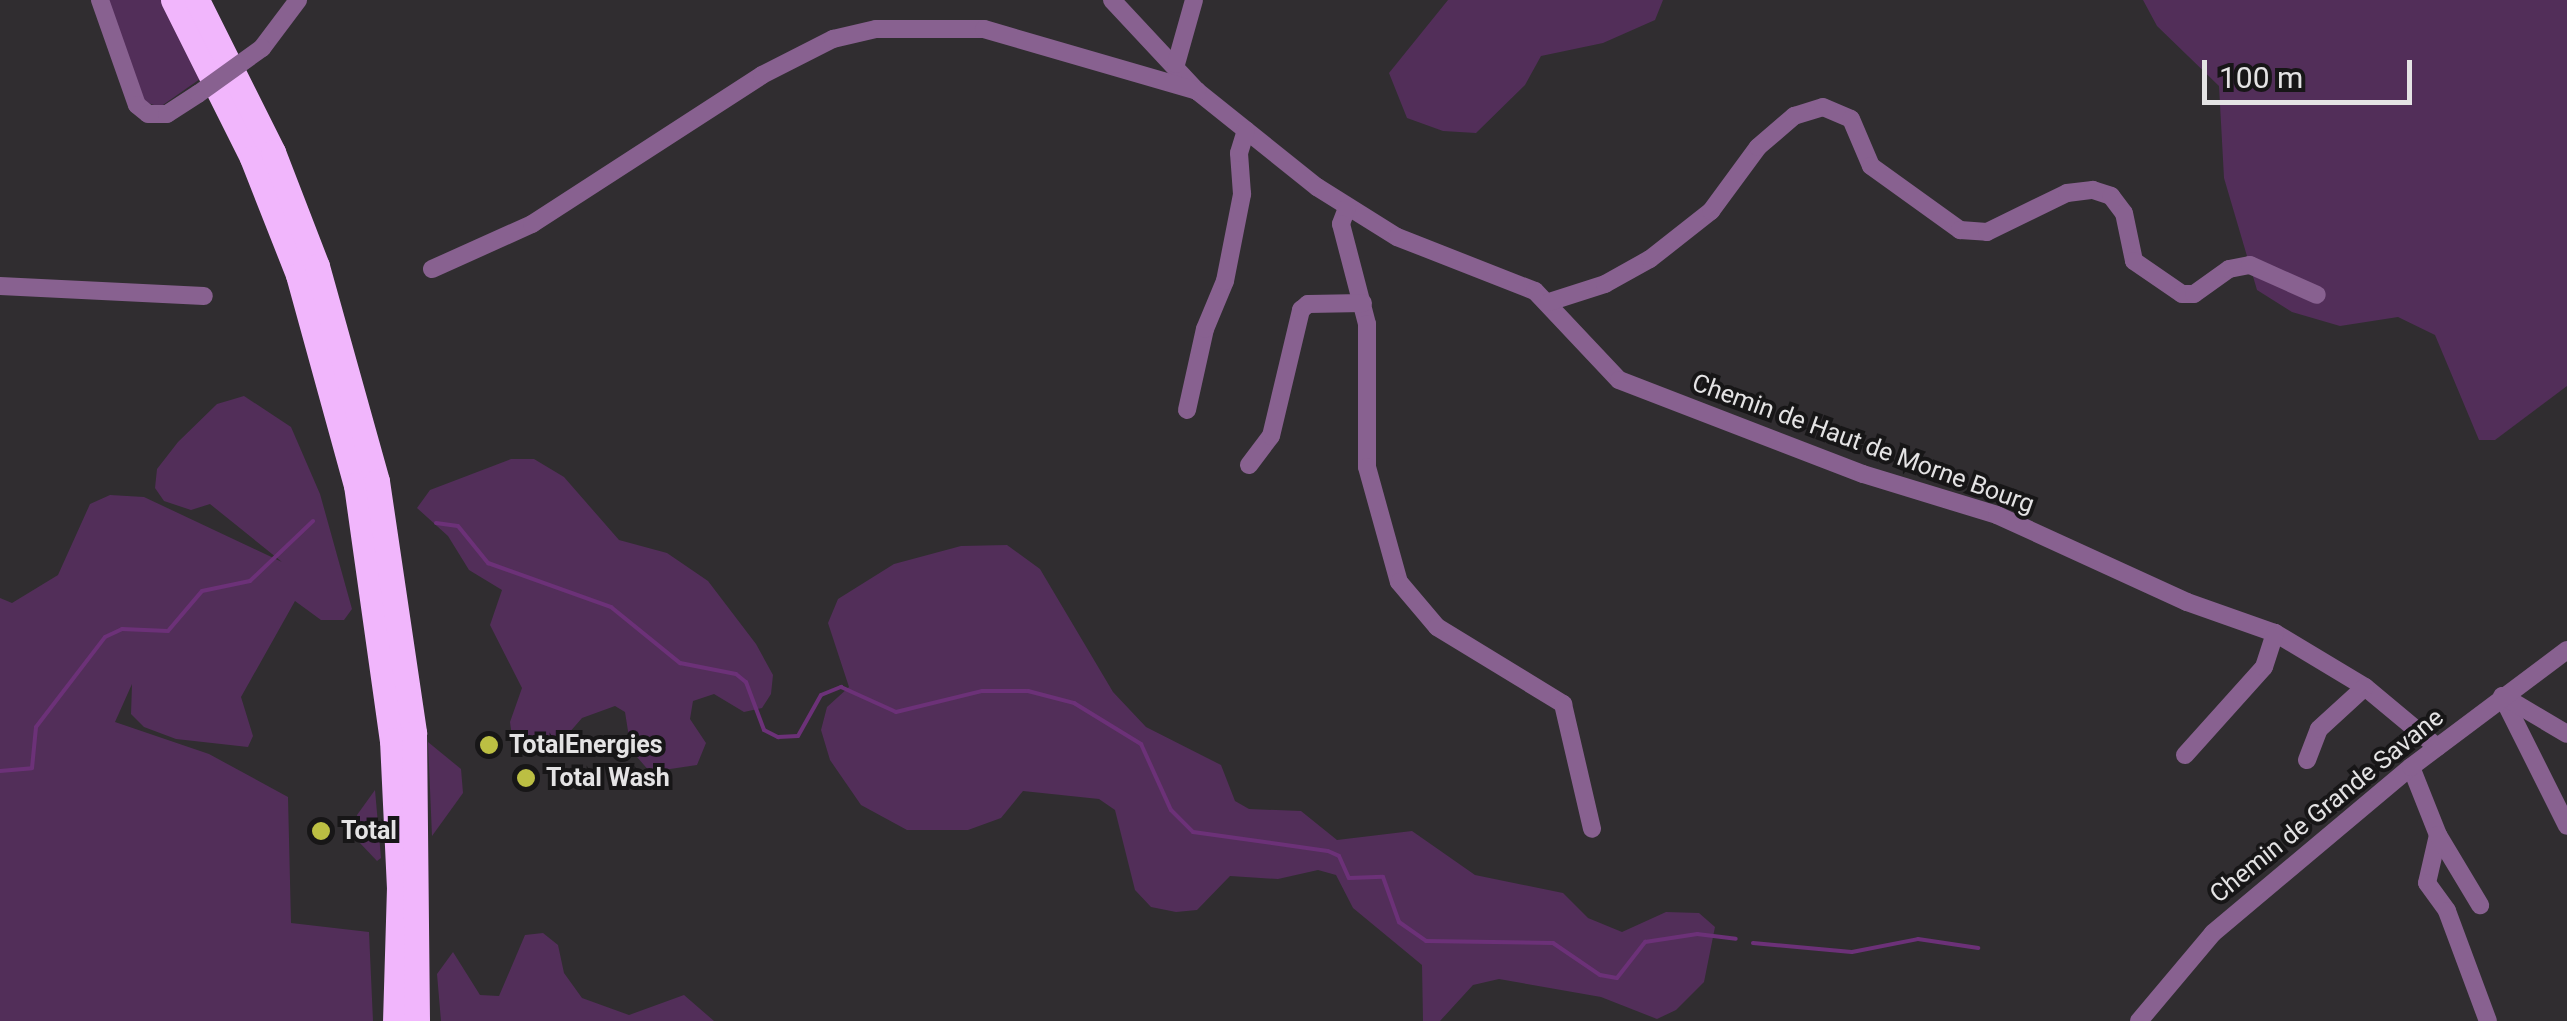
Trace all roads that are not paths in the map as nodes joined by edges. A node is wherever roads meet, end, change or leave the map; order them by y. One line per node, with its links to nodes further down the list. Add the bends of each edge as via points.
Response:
1 (100, 0): 4 (street, bridge, via 137,105 148,114 168,114 262,48)
2 (172, 0): 32 (highway, via 252,158 298,275 356,485 392,740)
3 (197, 0): 33 (highway, via 273,152 317,266 377,480 414,734)
4 (298, 0)
5 (1112, 0): 7 (street)
6 (1194, 0): 7 (street)
7 (1176, 64): 8 (street)
8 (1198, 91): 9 (street, Chemin de Haut de Morne Bourg); 11 (street, via 984,29 876,29 833,40 762,76 532,224)
9 (1246, 130): 10 (street, Chemin de Haut de Morne Bourg); 17 (street, via 1225,281 1205,330)
10 (1347, 208): 15 (street, Chemin de Haut de Morne Bourg); 16 (street, via 1341,224)
11 (432, 269)
12 (0, 286): 14 (street)
13 (2317, 295): 15 (street, via 2250,265 2182,294 2134,261 2124,213 2111,196 2094,190 2067,193 1987,232 1960,230 1871,166 1851,119 1823,107 1794,116 1758,147 1711,211 1650,259 1605,284)
14 (204, 296)
15 (1549, 302): 19 (street, Chemin de Haut de Morne Bourg, via 1588,353 1619,380 1863,474 1997,515 2187,602)
16 (1362, 303): 18 (street, via 1308,304 1301,310 1271,436); 29 (street, via 1367,467 1399,582 1437,627 1562,704)
17 (1188, 410)
18 (1249, 465)
19 (2275, 634): 21 (street, Chemin de Haut de Morne Bourg); 25 (street, via 2264,666)
20 (2567, 650): 22 (street, Chemin de Grande Savane)
21 (2365, 687): 24 (street, Chemin de Haut de Morne Bourg); 26 (street, via 2319,730)
22 (2502, 696): 23 (street); 24 (street, Chemin de Grande Savane); 28 (street)
23 (2567, 734)
24 (2437, 747): 27 (street, Chemin de Grande Savane)
25 (2186, 755)
26 (2307, 760)
27 (2411, 767): 30 (street); 34 (street, Chemin de Grande Savane, via 2213,933)
28 (2567, 826)
29 (1592, 829)
30 (2438, 835): 31 (street); 35 (street, via 2426,883 2447,911)
31 (2480, 905)
32 (396, 1021)
33 (417, 1021)
34 (2138, 1021)
35 (2488, 1021)

